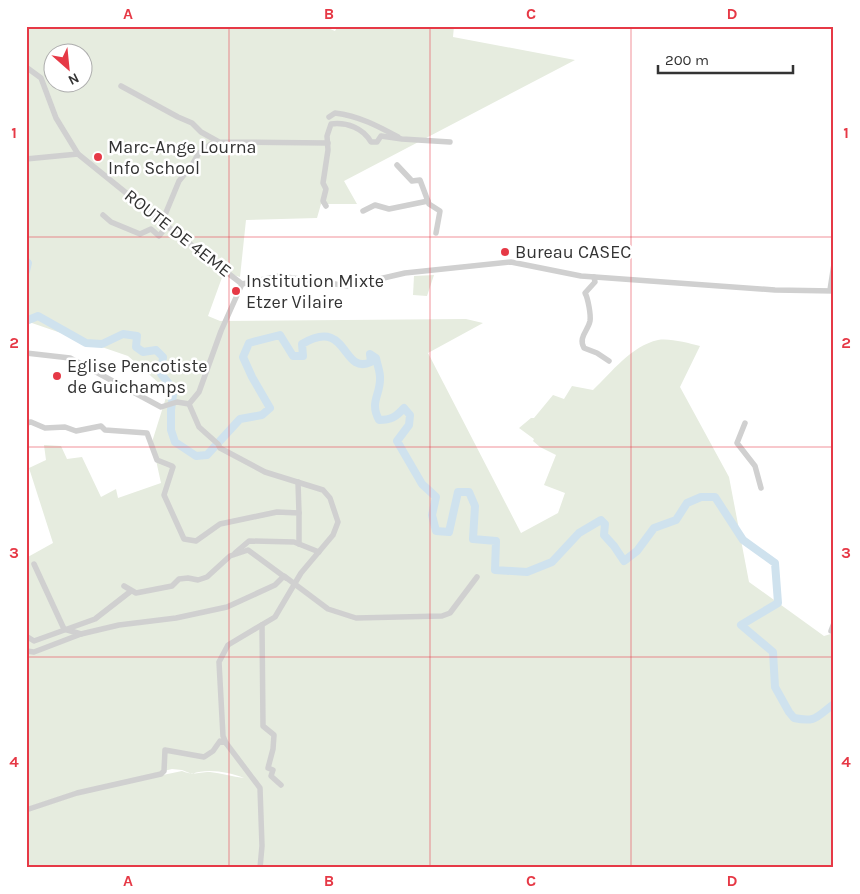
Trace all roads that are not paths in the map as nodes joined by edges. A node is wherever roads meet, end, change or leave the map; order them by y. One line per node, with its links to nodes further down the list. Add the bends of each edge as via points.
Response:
1 (26, 67): 8 (street, ROUTE DE 4EME, via 41,78 56,118)
2 (121, 86): 6 (street, via 192,123 219,142)
3 (330, 117): 4 (street, via 335,113 346,114)
4 (402, 139): 5 (street); 6 (street, via 381,136 377,142 371,142 363,131 340,123 331,124)
5 (450, 142)
6 (328, 143): 12 (street, via 323,183)
7 (211, 144): 15 (street, via 199,153 179,181)
8 (78, 154): 9 (street); 15 (street, ROUTE DE 4EME)
9 (26, 159)
10 (397, 165): 11 (street, via 412,181 420,180)
11 (428, 201): 13 (street, via 389,209 375,205); 16 (street, via 440,211)
12 (326, 206)
13 (363, 211)
14 (103, 215): 15 (street, via 111,222 140,234 151,229 159,236)
15 (165, 224): 19 (street, ROUTE DE 4EME)
16 (436, 233)
17 (834, 264): 20 (street)
18 (594, 277): 19 (street, via 511,262 405,273 349,286 279,276); 20 (street, via 775,290); 22 (street, via 595,282 585,293 590,322 582,344)
19 (242, 284): 23 (street, via 199,392)
20 (832, 290)
21 (26, 353): 23 (street, via 70,358 161,407 177,402)
22 (609, 361)
23 (189, 404): 26 (street, via 199,427 220,448 265,472)
24 (26, 423): 28 (street, via 76,431 101,426 105,430 146,433 157,460 172,467 164,495 184,539 196,541 220,524 277,512)
25 (745, 423): 27 (street, via 737,443 754,466)
26 (298, 482): 28 (street); 30 (street, via 323,490 330,498 338,522)
27 (761, 488)
28 (299, 513): 29 (street)
29 (299, 544): 30 (street); 31 (street, via 249,541)
30 (319, 552): 35 (street)
31 (232, 555): 34 (street, via 248,550); 37 (street, via 207,577 179,579 172,586 136,593)
32 (34, 564): 40 (street)
33 (477, 577): 35 (street, via 450,613 425,618 356,618 328,609)
34 (286, 578): 35 (street); 42 (street, via 284,576 275,585 227,607)
35 (295, 584): 39 (street, via 275,617)
36 (124, 586): 37 (street)
37 (131, 591): 40 (street, via 95,619)
38 (834, 622): 41 (street)
39 (262, 625): 47 (street, via 228,644 218,662); 48 (street, via 263,726 274,736 268,768 273,770 271,776)
40 (64, 629): 42 (street); 43 (street, via 34,641)
41 (831, 631)
42 (81, 634): 46 (street)
43 (26, 636)
44 (26, 647): 46 (street)
45 (26, 651): 46 (street)
46 (34, 652)
47 (226, 743): 49 (street, via 220,741 204,757 165,750 161,774 77,792); 50 (street, via 260,788)
48 (281, 785)
49 (26, 810)
50 (260, 868)

